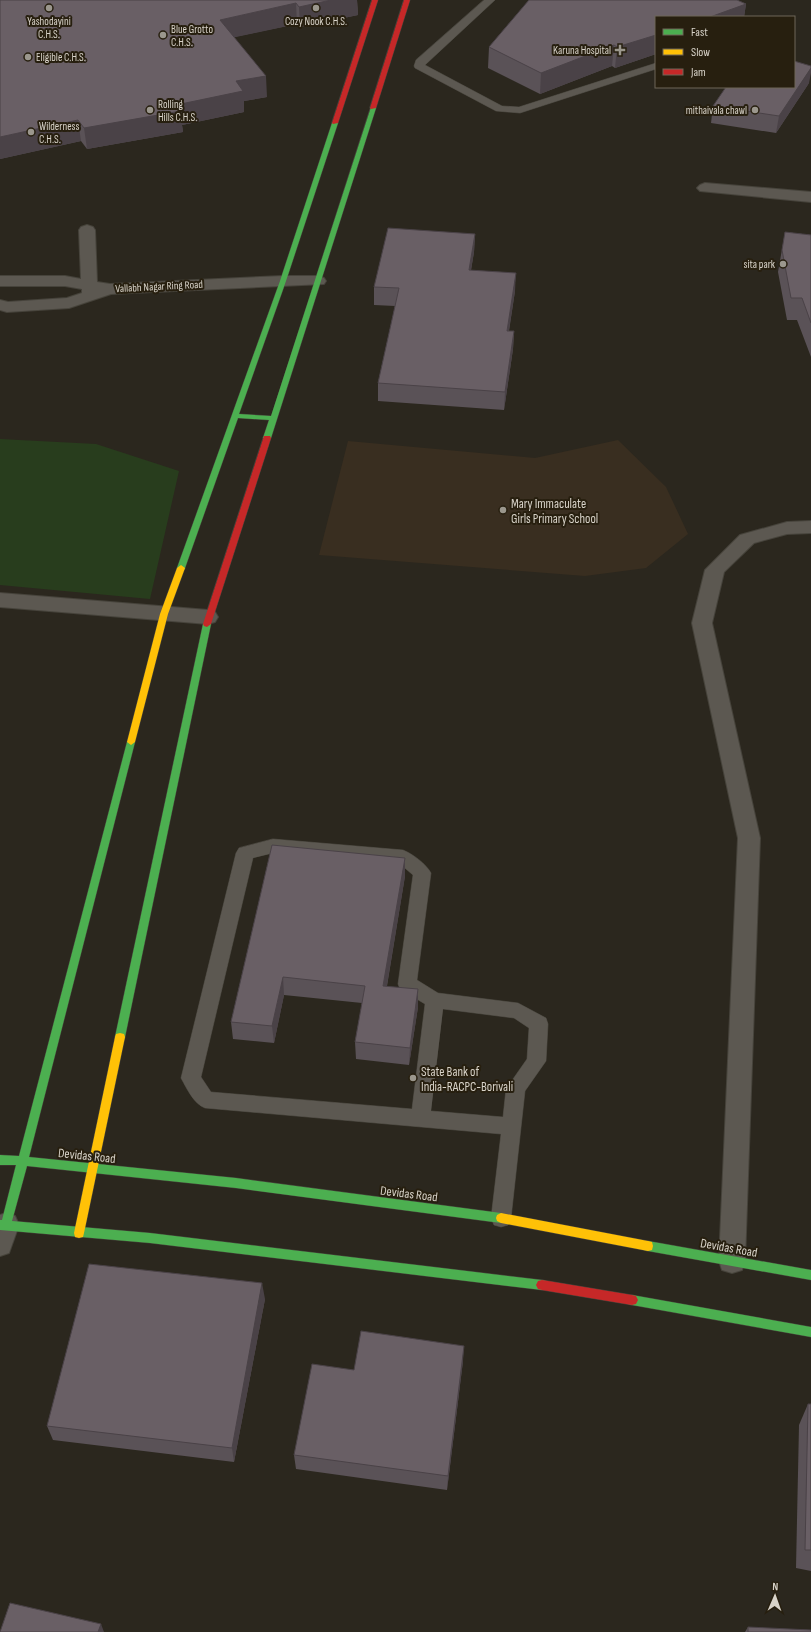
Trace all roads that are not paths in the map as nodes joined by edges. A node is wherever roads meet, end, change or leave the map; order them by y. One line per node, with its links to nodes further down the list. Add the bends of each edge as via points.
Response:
1 (375, 0): 8 (street)
2 (407, 0): 9 (street)
3 (490, 0): 4 (lane, via 418,66 500,109 520,110)
4 (655, 66)
5 (705, 188): 6 (street)
6 (811, 197)
7 (87, 230): 11 (street)
8 (283, 280): 9 (street, Vallabh Nagar Ring Road); 11 (street, Vallabh Nagar Ring Road); 13 (street)
9 (318, 281): 14 (street)
10 (0, 282): 11 (street, via 65,281)
11 (90, 290): 12 (street, Vallabh Nagar Ring Road, via 69,303 7,307)
12 (0, 305)
13 (235, 416): 14 (street); 17 (street)
14 (273, 418): 18 (street)
15 (811, 527): 28 (street, via 787,528 747,539 715,570 702,624 749,838)
16 (0, 600): 17 (street)
17 (164, 614): 18 (street); 23 (street)
18 (208, 617): 24 (street)
19 (435, 1000): 20 (lane); 20 (lane, via 407,984 422,872 403,857 273,846 245,853 192,1078 205,1100); 21 (lane, via 518,1012 539,1024 536,1061 516,1088)
20 (420, 1119): 21 (lane)
21 (512, 1126): 25 (lane)
22 (0, 1160): 23 (street, Devidas Road)
23 (22, 1161): 24 (street, Devidas Road); 26 (street)
24 (93, 1168): 25 (street, Devidas Road, via 236,1183); 27 (street)
25 (501, 1218): 28 (street, Devidas Road)
26 (2, 1231): 27 (street)
27 (79, 1233): 30 (street, via 150,1238 562,1287)
28 (732, 1261): 29 (street, Devidas Road)
29 (811, 1275)
30 (811, 1332)

